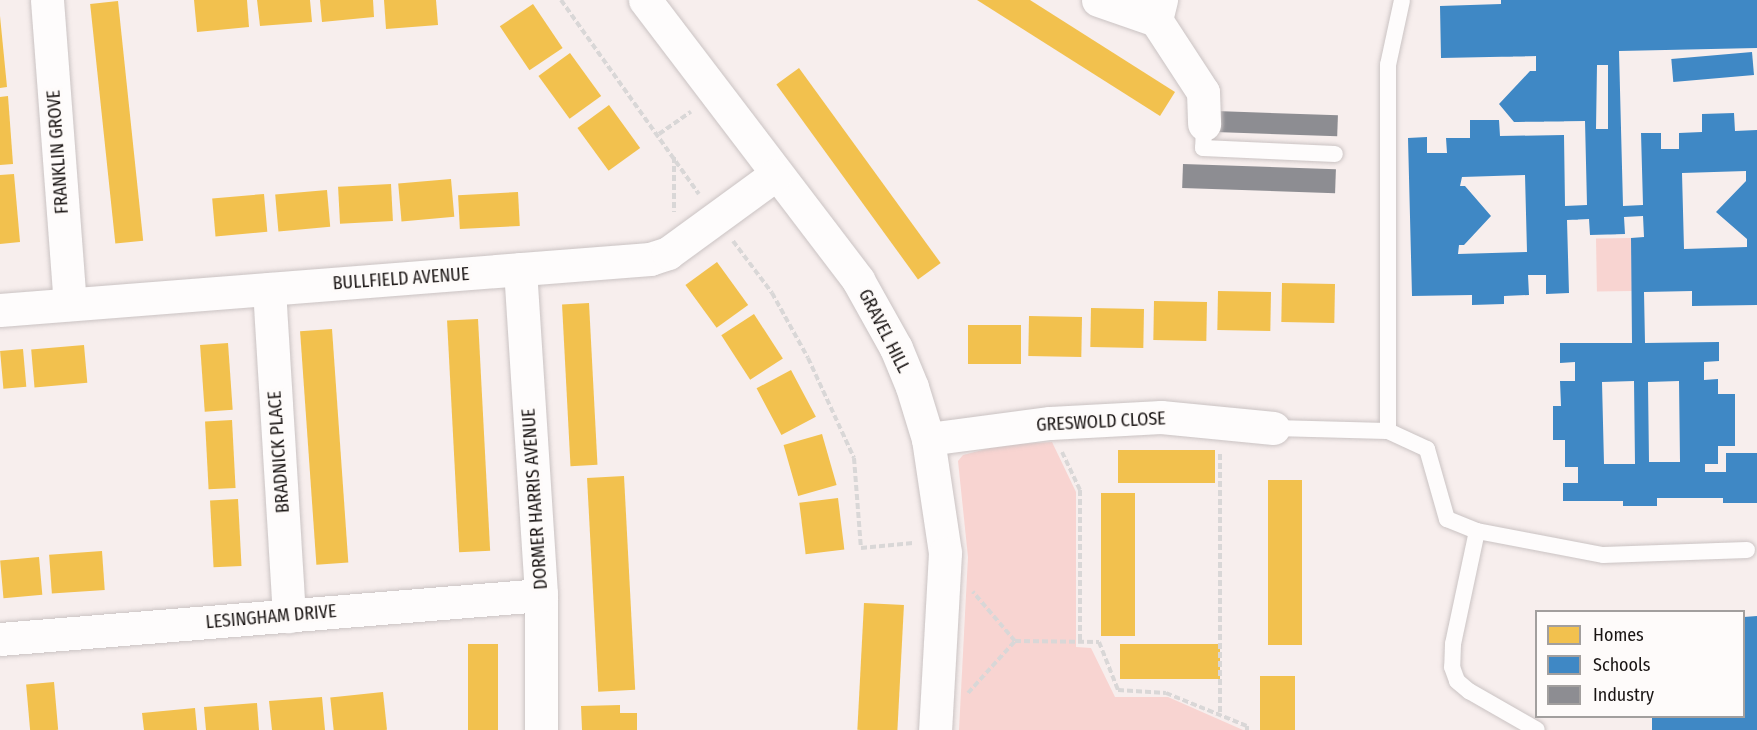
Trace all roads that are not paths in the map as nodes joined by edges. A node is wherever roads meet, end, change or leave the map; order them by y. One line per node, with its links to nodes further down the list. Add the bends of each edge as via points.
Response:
1 (46, 0): 11 (street, FRANKLIN GROVE)
2 (645, 0): 8 (street, GRAVEL HILL)
3 (1098, 0): 5 (street)
4 (1402, 0): 14 (lane, via 1388,65)
5 (1159, 10): 6 (street, via 1203,92)
6 (1204, 124): 7 (lane, via 1203,148)
7 (1335, 154)
8 (775, 175): 9 (street, BULLFIELD AVENUE, via 674,249 650,259); 15 (street, GRAVEL HILL, via 858,280 879,314 912,387)
9 (520, 269): 10 (street, BULLFIELD AVENUE); 18 (street, DORMER HARRIS AVENUE)
10 (269, 289): 11 (street, BULLFIELD AVENUE); 19 (street, BRADNICK PLACE)
11 (70, 304): 12 (street, BULLFIELD AVENUE)
12 (0, 310)
13 (1273, 428): 14 (lane); 15 (street, GRESWOLD CLOSE, via 1161,417 1050,423)
14 (1388, 431): 16 (lane, via 1427,449 1447,519)
15 (928, 439): 21 (street, GRAVEL HILL, via 944,541)
16 (1477, 531): 17 (lane, via 1603,555); 23 (lane, via 1453,644 1452,667 1457,681 1469,692)
17 (1747, 550)
18 (541, 595): 19 (street, LESINGHAM DRIVE); 22 (street, DORMER HARRIS AVENUE)
19 (289, 616): 20 (street, LESINGHAM DRIVE)
20 (0, 639)
21 (935, 720)
22 (541, 730)
23 (1537, 730)

